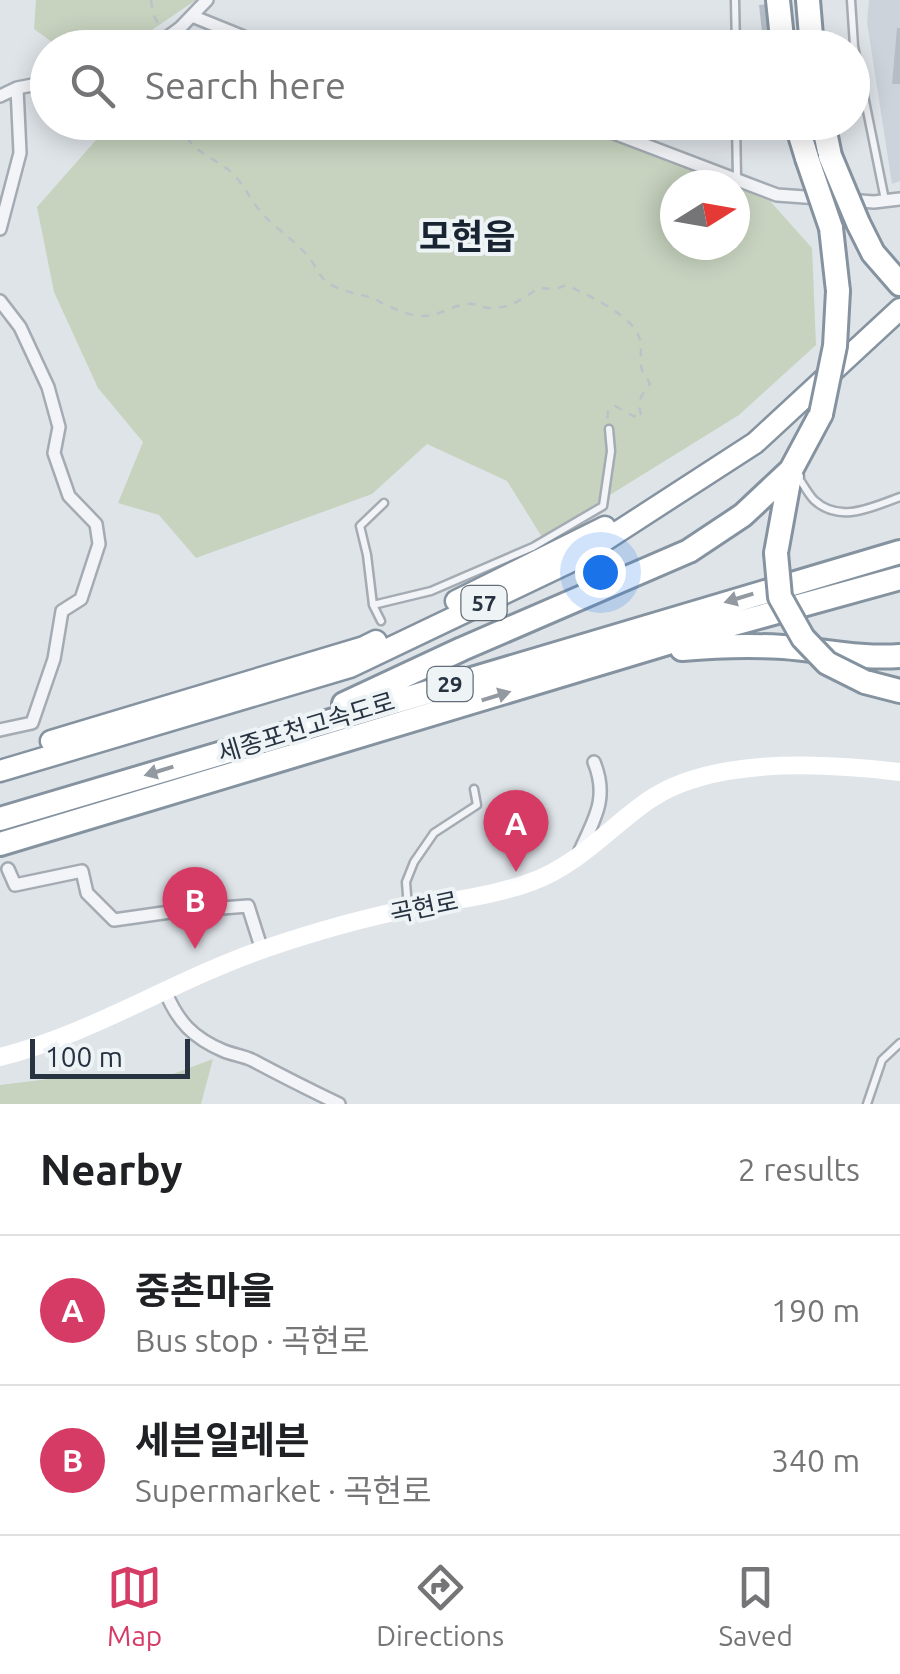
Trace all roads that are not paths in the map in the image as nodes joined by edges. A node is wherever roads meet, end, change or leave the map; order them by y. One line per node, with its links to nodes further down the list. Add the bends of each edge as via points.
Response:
1 (207, 0): 6 (street)
2 (735, 0): 9 (lane)
3 (778, 0): 10 (highway)
4 (808, 0): 11 (highway)
5 (851, 0): 12 (lane)
6 (192, 16): 7 (street); 8 (street)
7 (176, 30)
8 (226, 30)
9 (736, 30)
10 (782, 30)
11 (810, 30)
12 (853, 30)
13 (30, 85): 14 (street)
14 (17, 88): 15 (street); 27 (street, via 20,152)
15 (0, 96)
16 (870, 125): 26 (lane)
17 (632, 140): 22 (street)
18 (736, 140): 23 (lane)
19 (807, 140): 21 (highway)
20 (820, 140): 21 (highway)
21 (818, 157): 28 (highway, bridge, via 873,253); 33 (highway, bridge, via 838,290 821,414)
22 (711, 170)
23 (737, 170)
24 (750, 185): 26 (street, via 777,195)
25 (900, 199): 26 (street)
26 (885, 200)
27 (0, 230)
28 (900, 284)
29 (900, 295): 45 (highway, 57, via 744,436 620,520 364,647)
30 (0, 301): 43 (street, via 48,387 58,427 54,453 69,496 96,524 100,544 82,600 62,611 32,723)
31 (900, 309): 47 (highway, 57, via 755,442 576,559 350,667)
32 (609, 429): 38 (lane, via 604,506 533,548 431,591)
33 (797, 460): 34 (lane, via 800,480 814,500 834,512 853,513); 42 (highway, bridge, via 776,553 780,597 803,638 827,663); 44 (highway, via 743,515 689,551)
34 (900, 497)
35 (384, 503): 38 (lane, via 360,526)
36 (900, 552): 44 (highway, 세종포천고속도로 / 29, one-way to 44)
37 (900, 578): 41 (highway, 세종포천고속도로 / 29)
38 (373, 605): 39 (lane)
39 (381, 621)
40 (900, 656): 41 (highway, via 727,645)
41 (590, 667): 51 (highway, 세종포천고속도로 / 29, one-way to 41)
42 (900, 691)
43 (0, 730)
44 (274, 737): 50 (highway, 세종포천고속도로 / 29, one-way to 50)
45 (0, 756)
46 (594, 762): 52 (street, via 602,782 599,805)
47 (0, 771)
48 (900, 772): 52 (main road, 곡현로, via 814,766 698,776 650,799)
49 (474, 790): 54 (lane, via 477,805 434,833 414,862 406,882)
50 (0, 819)
51 (0, 844)
52 (577, 857): 54 (main road, 곡현로, via 532,882)
53 (8, 869): 55 (street, via 15,885 82,872 87,894 114,920 248,906)
54 (408, 909): 55 (main road, 곡현로)
55 (262, 950): 56 (main road, 곡현로)
56 (165, 991): 58 (main road, 곡현로); 59 (street, via 174,1014 196,1036)
57 (900, 1043): 60 (lane, via 882,1060)
58 (0, 1057)
59 (339, 1104)
60 (867, 1104)

